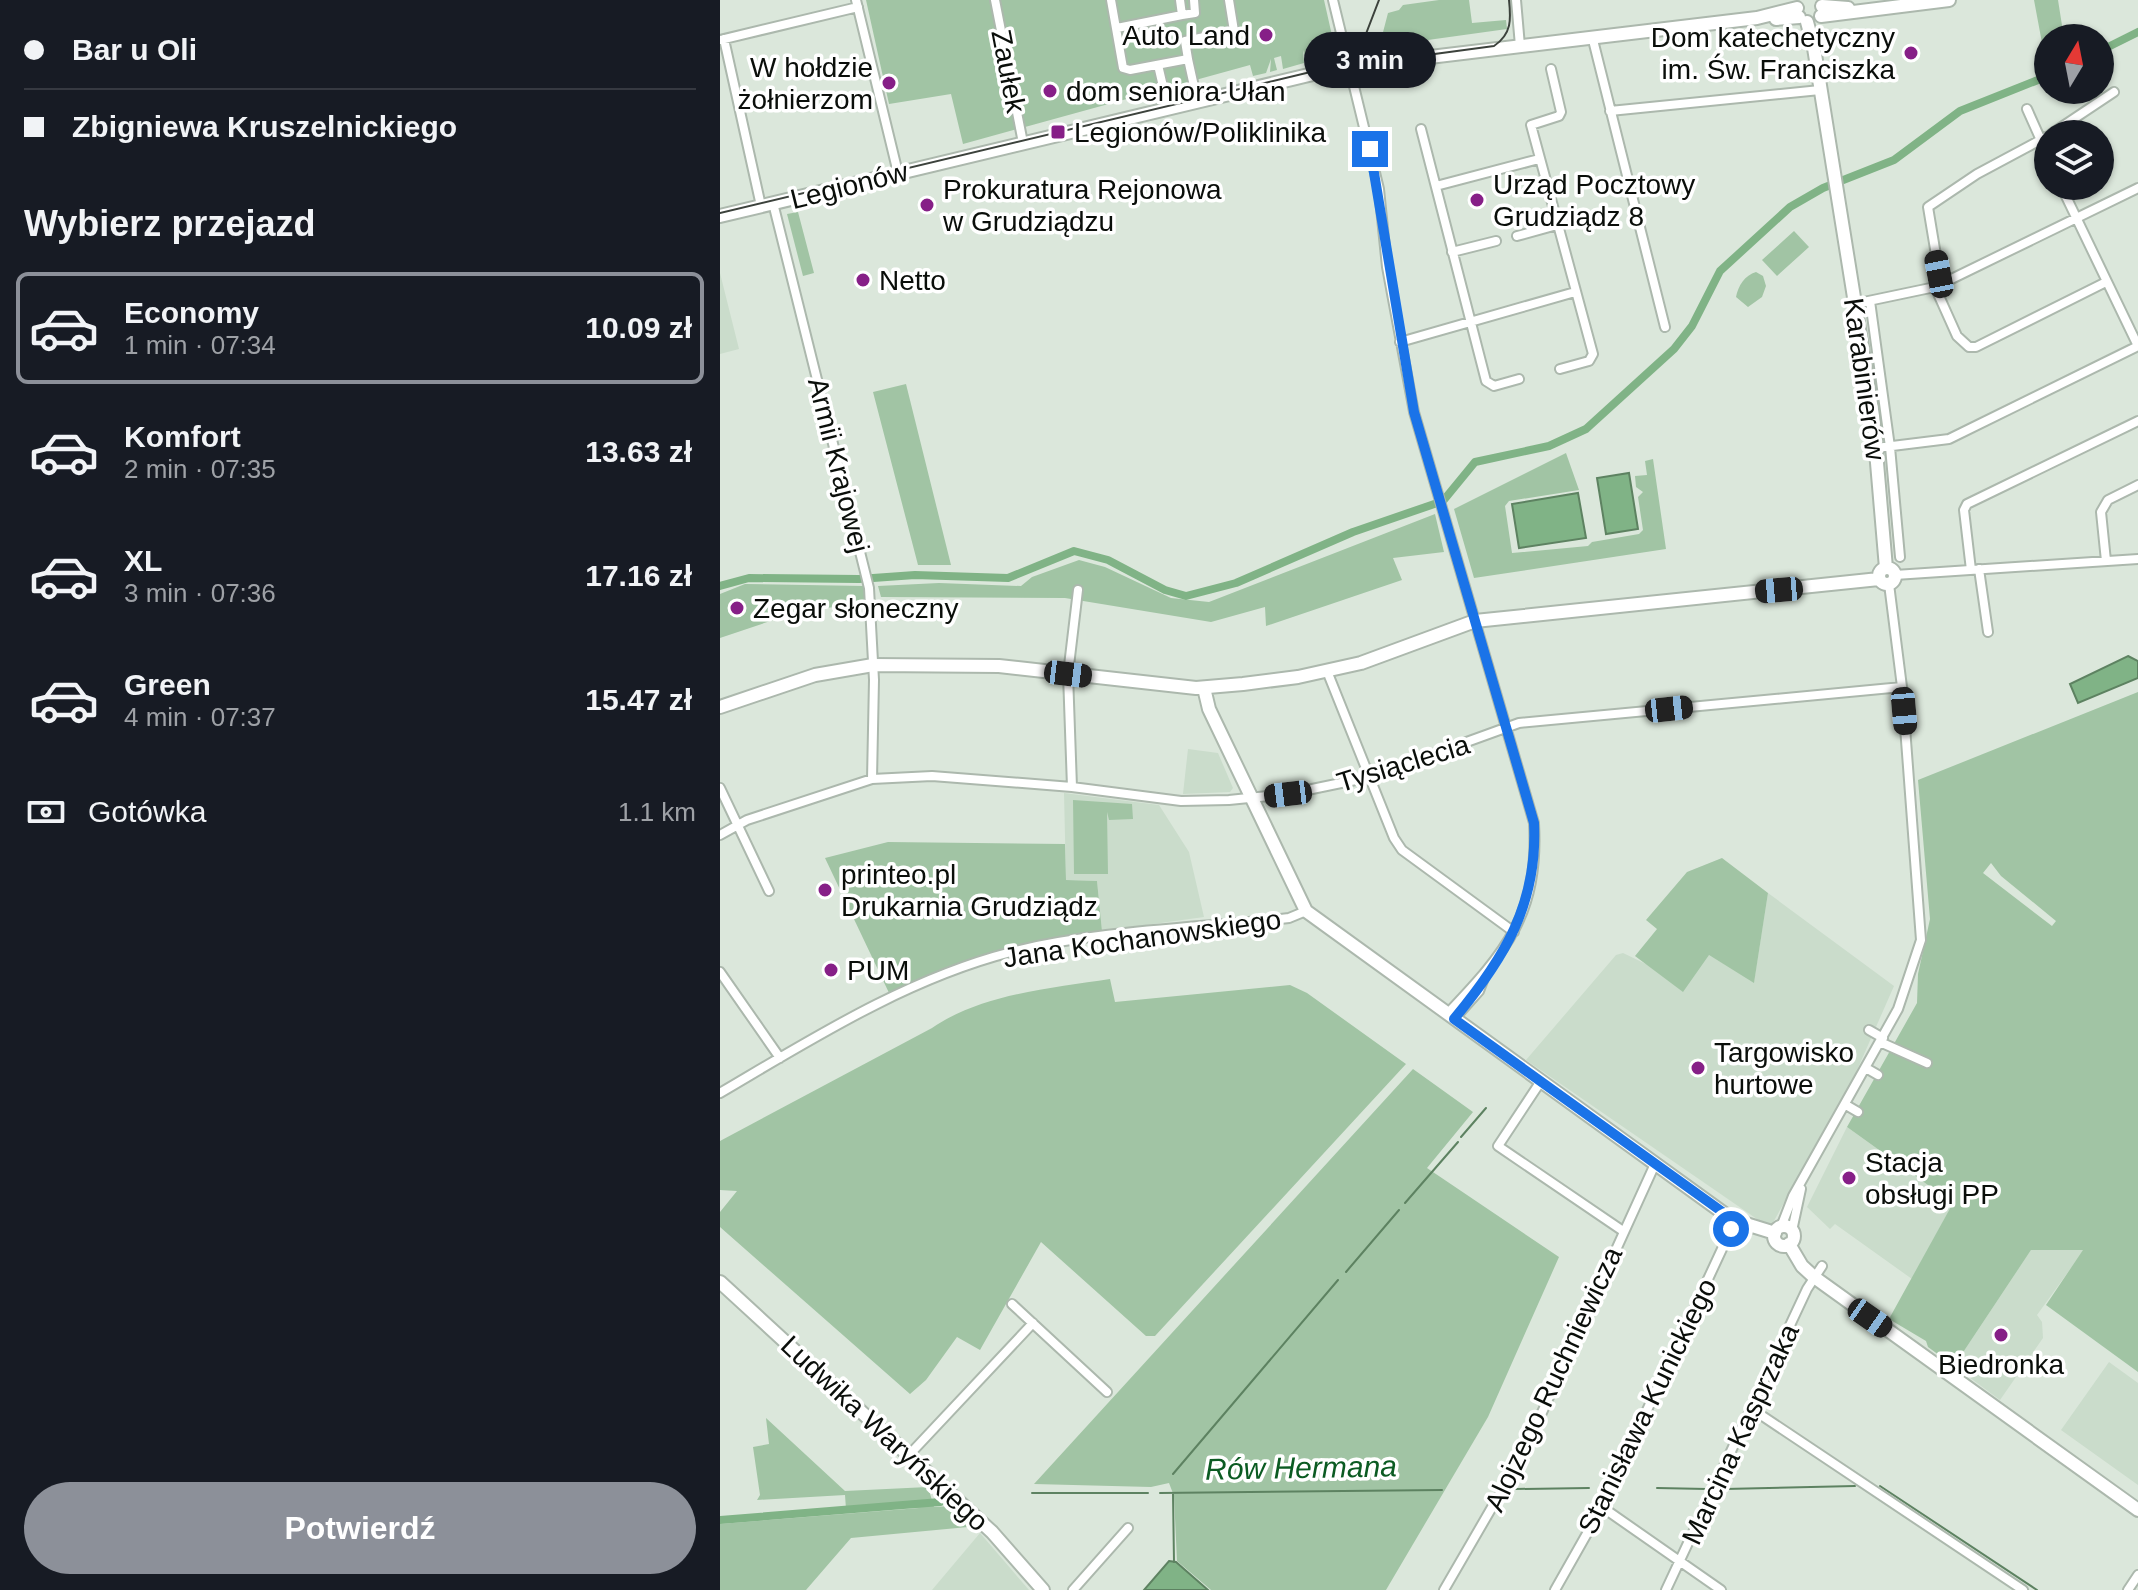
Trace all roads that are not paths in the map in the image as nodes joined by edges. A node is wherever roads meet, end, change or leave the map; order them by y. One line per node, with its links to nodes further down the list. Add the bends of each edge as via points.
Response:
1 (995, 0): 29 (street, Zaułek)
2 (1111, 0): 12 (street)
3 (1180, 0): 11 (street)
4 (1194, 0): 11 (street, via 1195,13)
5 (1229, 0): 16 (street, via 1234,31 1185,41)
6 (1333, 0): 18 (street)
7 (1516, 0): 15 (street)
8 (1949, 0): 10 (street, Legionów)
9 (857, 4): 13 (street); 32 (street)
10 (1810, 11): 14 (street, Legionów); 20 (street, Karabinierów)
11 (1182, 15): 12 (street)
12 (1117, 28): 17 (street, via 1124,69)
13 (722, 39): 36 (street, Armii Krajowej)
14 (1592, 39): 15 (street, Legionów); 25 (street)
15 (1520, 46): 18 (street, Legionów)
16 (1188, 59): 17 (street); 21 (street)
17 (1158, 65): 23 (street)
18 (1347, 67): 21 (street, Legionów); 50 (street, via 1379,189)
19 (1551, 69): 31 (street, via 1561,112 1531,125)
20 (1820, 90): 25 (street); 47 (street, Karabinierów)
21 (1197, 100): 23 (street, Legionów)
22 (2096, 104): 27 (street)
23 (1168, 108): 29 (street, Legionów)
24 (2027, 109): 26 (street)
25 (1610, 111): 49 (street)
26 (2035, 120)
27 (2072, 120)
28 (1421, 129): 33 (street)
29 (1023, 143): 32 (street, Legionów)
30 (2034, 144): 44 (street, via 1928,207)
31 (1539, 159): 33 (street); 39 (street)
32 (898, 173): 36 (street, Legionów)
33 (1436, 186): 42 (street)
34 (2137, 192): 38 (street)
35 (2067, 200): 38 (street)
36 (767, 205): 37 (street, Legionów); 66 (street, Armii Krajowej, via 867,576)
37 (720, 216)
38 (2075, 217): 43 (street); 44 (street)
39 (1557, 225): 40 (street); 45 (street)
40 (1517, 236)
41 (1496, 241): 42 (street)
42 (1452, 252): 48 (street)
43 (2106, 282): 44 (street, via 1976,347 1957,336); 51 (street)
44 (1938, 286): 46 (street)
45 (1575, 292): 48 (street); 52 (street, via 1593,357)
46 (1870, 301): 47 (street); 55 (street)
47 (1854, 304): 56 (street, Karabinierów)
48 (1470, 321): 50 (street); 53 (street, via 1489,384)
49 (1665, 327)
50 (1400, 342): 64 (street, via 1436,494)
51 (2138, 346): 55 (street, via 1949,439)
52 (1560, 369)
53 (1519, 379)
54 (2138, 421): 61 (street, via 1967,504)
55 (1890, 447): 56 (street); 58 (street)
56 (1876, 448): 62 (street, Karabinierów)
57 (2138, 485): 60 (street, via 2101,512)
58 (1900, 557)
59 (2138, 559): 60 (street)
60 (2106, 561): 61 (street)
61 (1975, 570): 62 (street); 65 (street)
62 (1887, 576): 64 (street); 69 (street, Karabinierów)
63 (1078, 590): 68 (street)
64 (1475, 621): 67 (street); 72 (street)
65 (1988, 632)
66 (873, 665): 68 (street, via 999,666); 71 (street, via 815,675); 74 (street, Armii Krajowej)
67 (1327, 671): 70 (street); 73 (street)
68 (1068, 674): 70 (street); 75 (street)
69 (1902, 687): 72 (street, Tysiąclecia); 88 (street, Karabinierów, via 1922,932 1909,985)
70 (1204, 688): 77 (street)
71 (720, 707)
72 (1508, 728): 73 (street, Tysiąclecia); 82 (street, via 1532,808 1536,852 1529,895)
73 (1370, 777): 77 (street, Tysiąclecia); 82 (street, via 1402,850)
74 (872, 779): 75 (street, Tysiąclecia, via 932,776); 78 (street, Tysiąclecia)
75 (1072, 787): 77 (street, Tysiąclecia, via 1197,802)
76 (720, 788): 78 (street)
77 (1250, 798): 81 (street)
78 (736, 824): 79 (street, Tysiąclecia); 80 (street)
79 (720, 835)
80 (769, 891)
81 (1306, 911): 85 (street, Jana Kochanowskiego, via 1289,918 1012,952 946,973); 86 (street)
82 (1514, 932): 86 (street)
83 (720, 972): 89 (street)
84 (863, 1001): 85 (street)
85 (868, 1010): 89 (street, Jana Kochanowskiego)
86 (1451, 1017): 93 (street)
87 (1869, 1030): 88 (street)
88 (1882, 1040): 90 (street); 91 (street, Karabinierów)
89 (780, 1058): 94 (street, Jana Kochanowskiego)
90 (1927, 1063)
91 (1866, 1068): 92 (street); 95 (street, Karabinierów)
92 (1878, 1075)
93 (1541, 1081): 97 (street); 100 (street, via 1498,1146)
94 (720, 1093)
95 (1846, 1105): 96 (street); 98 (street, Karabinierów)
96 (1858, 1112)
97 (1655, 1164): 99 (street); 100 (street, Alojzego Ruchniewicza)
98 (1801, 1185): 101 (street); 101 (street)
99 (1735, 1221): 101 (street); 110 (street, Stanisława Kunickiego)
100 (1623, 1231): 117 (street, Alojzego Ruchniewicza, via 1524,1452)
101 (1784, 1234): 103 (street)
102 (1822, 1266): 103 (street, Marcina Kasprzaka)
103 (1814, 1277): 108 (street, Marcina Kasprzaka); 111 (street)
104 (720, 1282): 109 (street, Ludwika Waryńskiego)
105 (1012, 1304): 106 (street)
106 (1033, 1323): 107 (street); 109 (street)
107 (1107, 1392)
108 (1752, 1409): 113 (street, Marcina Kasprzaka); 121 (street)
109 (909, 1455): 115 (street, Ludwika Waryńskiego, via 1008,1548)
110 (1602, 1507): 113 (street); 118 (street, Stanisława Kunickiego)
111 (2138, 1510)
112 (1128, 1528): 116 (street)
113 (1681, 1563): 119 (street, Marcina Kasprzaka); 120 (street)
114 (2138, 1575): 122 (street)
115 (1043, 1590)
116 (1073, 1590)
117 (1444, 1590)
118 (1555, 1590)
119 (1666, 1590)
120 (1721, 1590)
121 (2023, 1590)
122 (2128, 1590)

